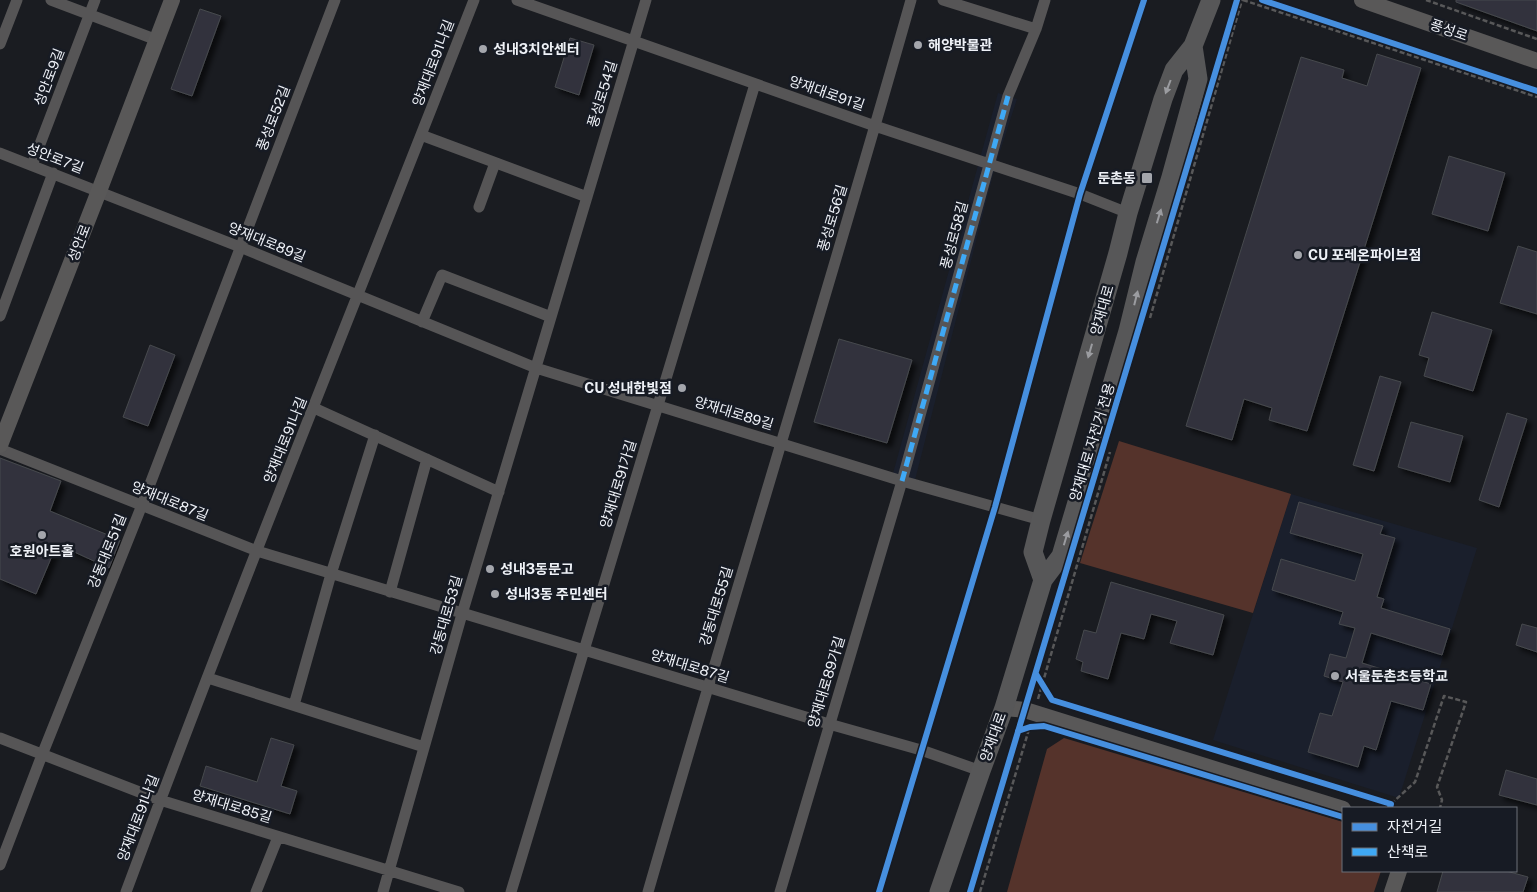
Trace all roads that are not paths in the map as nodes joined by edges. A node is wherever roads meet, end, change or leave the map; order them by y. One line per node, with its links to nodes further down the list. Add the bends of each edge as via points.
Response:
1 (17, 0): 18 (street)
2 (51, 0): 14 (street)
3 (95, 0): 14 (street, 성안로9길)
4 (172, 0): 16 (street, 성안로)
5 (335, 0): 33 (street, 풍성로52길)
6 (474, 0): 23 (street, 양재대로91나길)
7 (517, 0): 17 (street, 양재대로91길)
8 (646, 0): 17 (street, 풍성로54길)
9 (911, 0): 22 (street, 풍성로56길)
10 (943, 0): 15 (street)
11 (1044, 0): 15 (street, 풍성로58길)
12 (1211, 0): 19 (main road, 양재대로)
13 (1364, 0): 20 (street, 풍성로)
14 (90, 14): 16 (street); 26 (street, 성안로9길)
15 (1036, 29): 27 (street, 풍성로58길, via 1008,96)
16 (157, 40): 29 (street, 성안로)
17 (634, 41): 21 (street, 양재대로91길); 30 (street, 풍성로54길)
18 (0, 44)
19 (1194, 46): 32 (main road, 양재대로, one-way to 32, via 1174,70); 51 (main road, 양재대로, one-way to 19, via 1061,556 1128,332 1144,262 1198,79)
20 (1537, 61)
21 (755, 84): 22 (street, 양재대로91길); 39 (street, 양재대로91가길)
22 (875, 126): 27 (street, 양재대로91길); 42 (street, 풍성로56길)
23 (421, 135): 25 (street); 34 (street, 양재대로91나길)
24 (0, 153): 26 (street, 성안로7길)
25 (495, 163): 30 (street); 31 (street)
26 (32, 165): 28 (street, 성안로7길)
27 (988, 165): 32 (street, 양재대로91길); 45 (street, 풍성로58길)
28 (53, 173): 29 (street, 성안로7길); 35 (street)
29 (99, 191): 33 (street, 양재대로89길); 43 (street, 성안로)
30 (587, 197): 36 (street, 풍성로54길)
31 (479, 207)
32 (1128, 213): 48 (main road, 양재대로, one-way to 48)
33 (240, 247): 34 (street, 양재대로89길); 47 (street, 강동대로51길)
34 (358, 296): 37 (street, 양재대로89길); 40 (street, 양재대로91나길)
35 (0, 316)
36 (551, 317): 37 (street, via 442,274); 38 (street, 풍성로54길)
37 (422, 322): 38 (street, 양재대로89길)
38 (536, 368): 39 (street, 양재대로89길); 46 (street, 강동대로53길)
39 (657, 405): 42 (street, 양재대로89길); 54 (street, 양재대로91가길)
40 (314, 408): 41 (street); 49 (street, 양재대로91나길)
41 (375, 435): 44 (street); 50 (street)
42 (781, 444): 45 (street, 양재대로89길); 56 (street, 강동대로55길)
43 (0, 447): 47 (street, 양재대로87길)
44 (427, 459): 46 (street); 52 (street)
45 (902, 481): 48 (street, 양재대로89길); 59 (street, 양재대로89가길)
46 (498, 492): 53 (street, 강동대로53길)
47 (142, 505): 49 (street, 양재대로87길); 62 (street, 강동대로51길)
48 (1041, 520): 51 (main road, 양재대로, via 1033,552)
49 (257, 551): 50 (street, 양재대로87길); 55 (street, 양재대로91나길)
50 (331, 574): 52 (street, 양재대로87길); 57 (street)
51 (1043, 580): 58 (main road, 양재대로)
52 (390, 592): 53 (street, 양재대로87길)
53 (462, 614): 54 (street, 양재대로87길); 61 (street, 강동대로53길)
54 (584, 650): 56 (street, 양재대로87길); 74 (street, 양재대로91가길)
55 (208, 678): 57 (street); 64 (street, 양재대로91나길)
56 (707, 687): 59 (street, 양재대로87길); 75 (street, 강동대로55길)
57 (294, 706): 61 (street)
58 (1004, 708): 63 (main road, 양재대로); 65 (street, via 1025,710)
59 (829, 724): 63 (street, 양재대로87길); 76 (street, 양재대로89가길)
60 (0, 738): 62 (street, 양재대로85길)
61 (424, 747): 68 (street, 강동대로53길)
62 (42, 755): 64 (street, 양재대로85길); 67 (street, 강동대로51길)
63 (981, 771): 77 (main road, 양재대로)
64 (160, 800): 66 (street, 양재대로85길); 70 (street, 양재대로91나길)
65 (1342, 809)
66 (278, 837): 68 (street, 양재대로85길); 71 (street)
67 (0, 865)
68 (390, 871): 72 (street, 강동대로53길); 73 (street, 양재대로85길)
69 (1399, 872): 78 (street)
70 (126, 892)
71 (256, 892)
72 (383, 892)
73 (459, 892)
74 (511, 892)
75 (648, 892)
76 (780, 892)
77 (939, 892)
78 (1392, 892)

